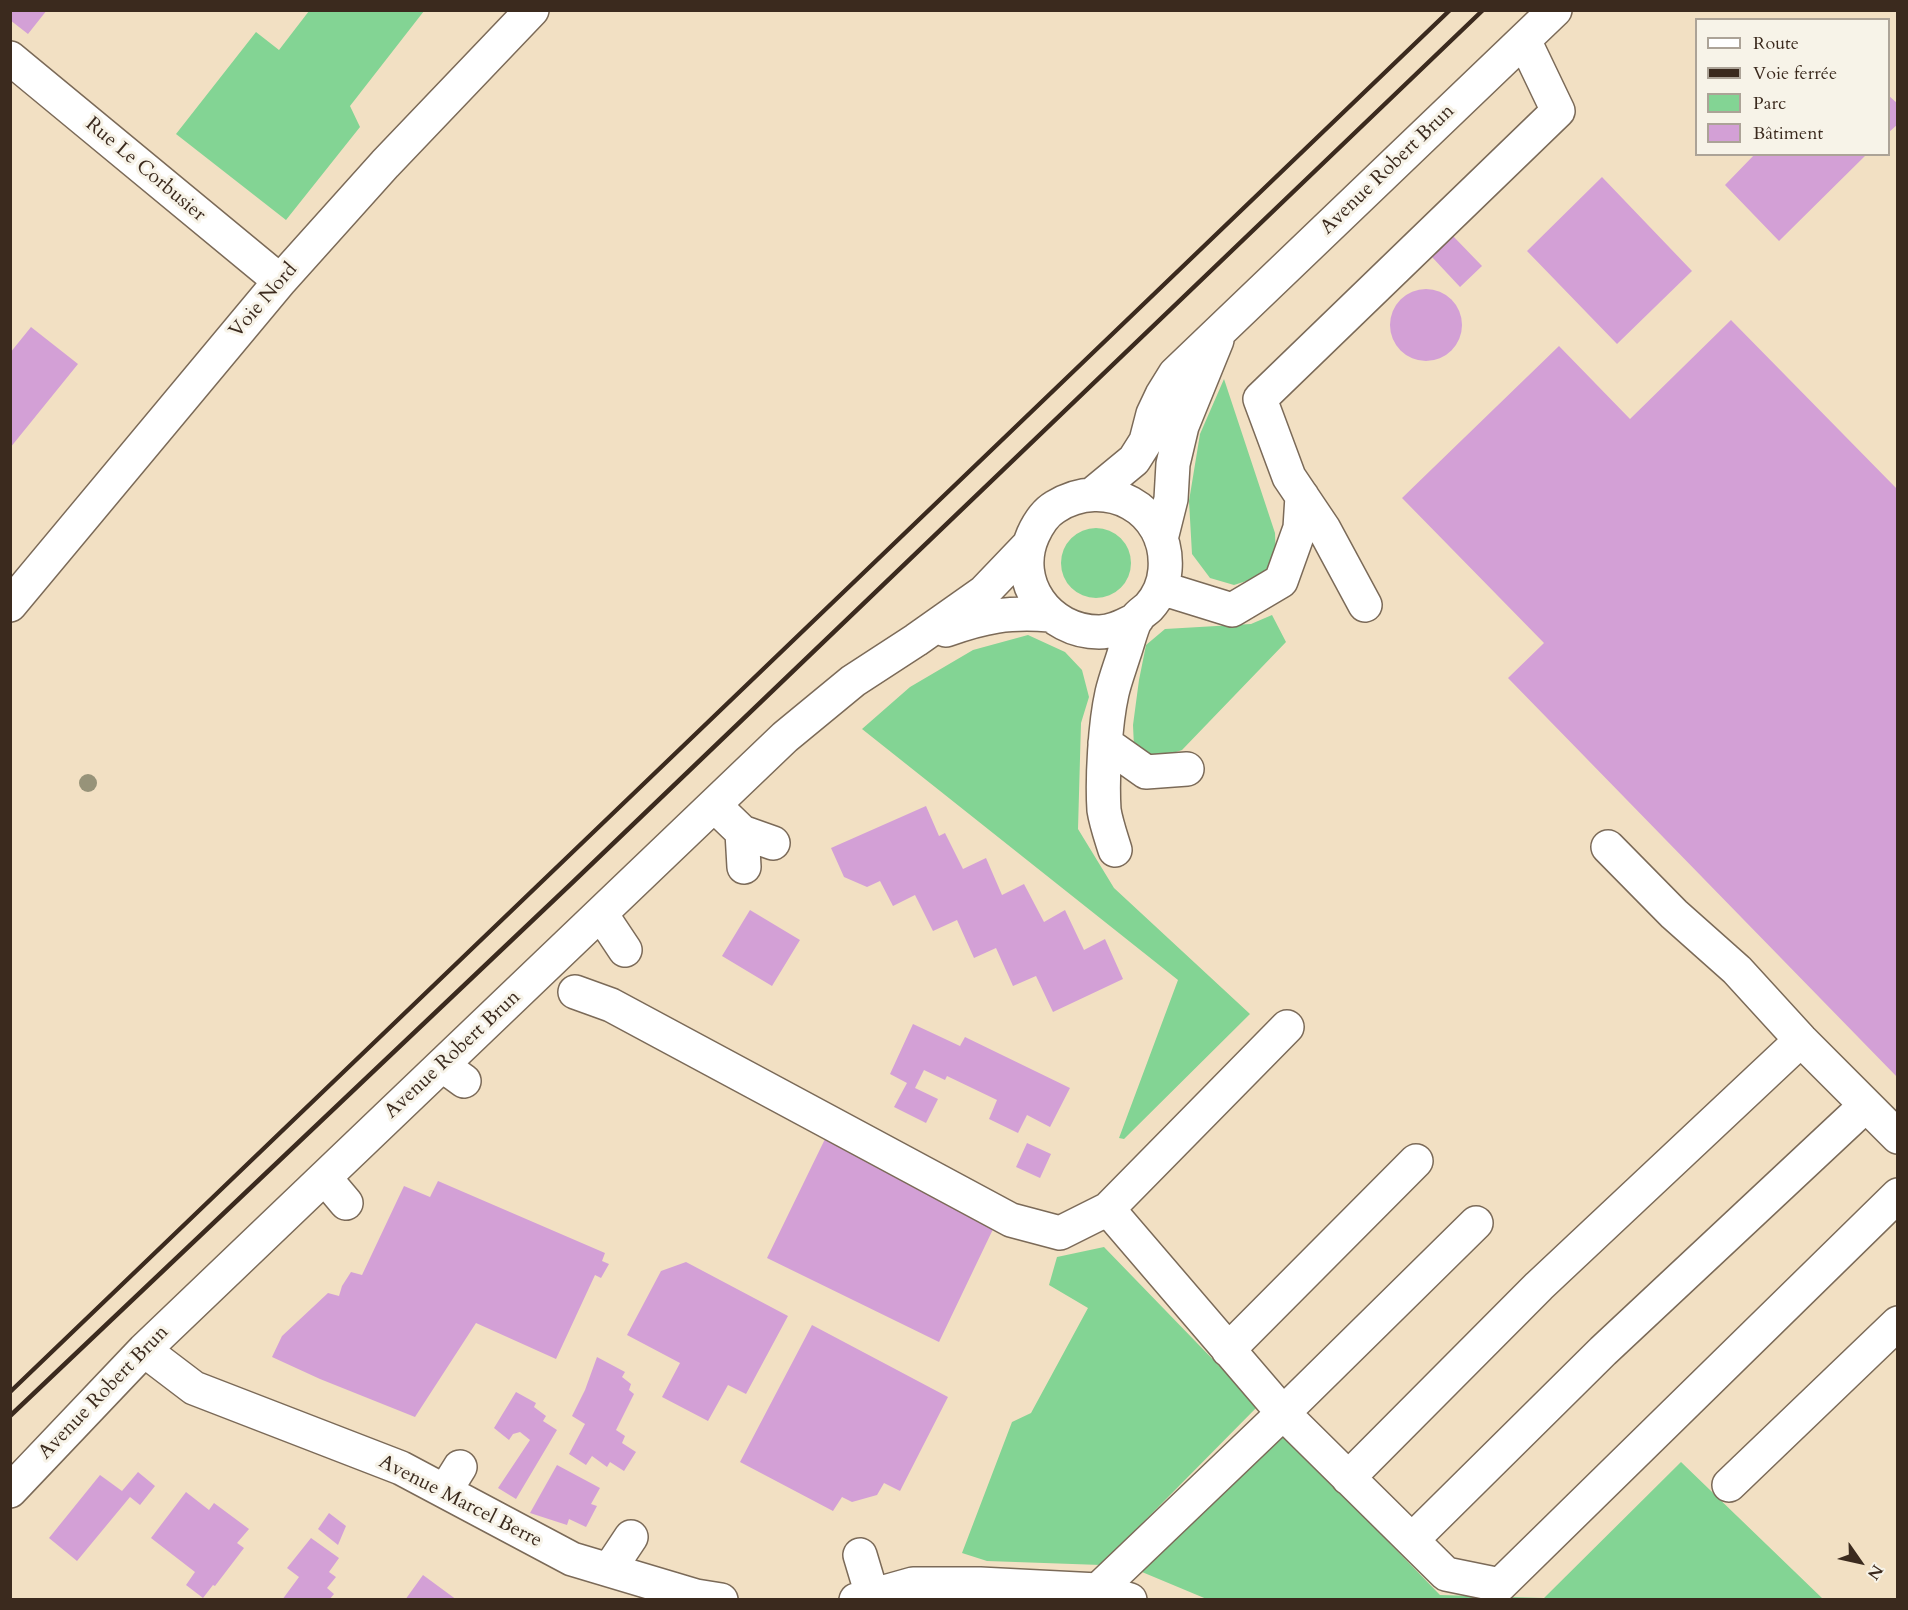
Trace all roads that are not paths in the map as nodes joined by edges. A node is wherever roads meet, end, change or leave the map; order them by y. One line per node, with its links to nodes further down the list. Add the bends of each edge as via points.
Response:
1 (532, 10): 5 (street, Voie Nord)
2 (1555, 10): 3 (street, Avenue Robert Brun)
3 (1524, 40): 6 (street, Avenue Robert Brun); 8 (street, via 1558,111 1260,399 1289,477)
4 (10, 58): 5 (street, Rue Le Corbusier)
5 (280, 281): 12 (street, Voie Nord)
6 (1221, 330): 7 (street, Avenue Robert Brun, via 1175,374 1162,394 1146,441 1134,460); 9 (street, Avenue Robert Brun, via 1182,426)
7 (1094, 493): 9 (street, via 1116,496 1135,505 1151,520); 10 (street, via 1073,497 1053,508 1038,525)
8 (1302, 496): 11 (street, via 1300,528 1281,581 1232,610); 13 (street)
9 (1161, 539): 11 (street, via 1165,572)
10 (1028, 546): 14 (street, via 1029,584); 17 (street, Avenue Robert Brun, via 984,592)
11 (1161, 588): 15 (street)
12 (10, 605)
13 (1365, 605)
14 (1050, 615): 16 (street); 17 (street, Avenue Robert Brun, via 986,617)
15 (1137, 619): 16 (street, via 1101,632); 18 (street)
16 (1081, 631): 18 (street)
17 (916, 640): 21 (street, Avenue Robert Brun, via 853,681 785,737)
18 (1112, 693): 19 (street)
19 (1105, 743): 20 (street, via 1146,772); 25 (street, via 1104,812)
20 (1186, 769)
21 (714, 805): 22 (street); 27 (street, Avenue Robert Brun)
22 (742, 832): 23 (street); 26 (street)
23 (773, 843)
24 (1608, 847): 31 (street, via 1737,970)
25 (1115, 850)
26 (744, 867)
27 (601, 914): 28 (street); 29 (street, Avenue Robert Brun)
28 (626, 950)
29 (549, 964): 35 (street, Avenue Robert Brun, via 453,1073); 38 (street, via 571,1004 611,1005 1011,1220 1060,1233)
30 (1287, 1027): 38 (street)
31 (1800, 1040): 32 (street); 44 (street, via 1539,1286)
32 (1866, 1105): 33 (street); 48 (street, via 1603,1351)
33 (1898, 1137)
34 (1416, 1161): 42 (street)
35 (325, 1178): 37 (street); 41 (street, Avenue Robert Brun)
36 (1898, 1195): 48 (street, via 1500,1585 1446,1574)
37 (346, 1203)
38 (1108, 1209): 42 (street)
39 (1476, 1223): 43 (street)
40 (1898, 1323): 45 (street)
41 (144, 1350): 46 (street, Avenue Robert Brun); 50 (street, Avenue Marcel Berre, via 194,1388 401,1468 452,1479 572,1559)
42 (1228, 1350): 43 (street)
43 (1283, 1413): 44 (street); 51 (street)
44 (1348, 1478): 48 (street)
45 (1729, 1485)
46 (10, 1491)
47 (632, 1537): 50 (street)
48 (1412, 1540)
49 (860, 1555): 52 (street)
50 (609, 1570): 53 (street, Avenue Marcel Berre, via 696,1596)
51 (1098, 1590): 52 (street, via 913,1584); 54 (street)
52 (879, 1596)
53 (721, 1599)
54 (1130, 1599)

